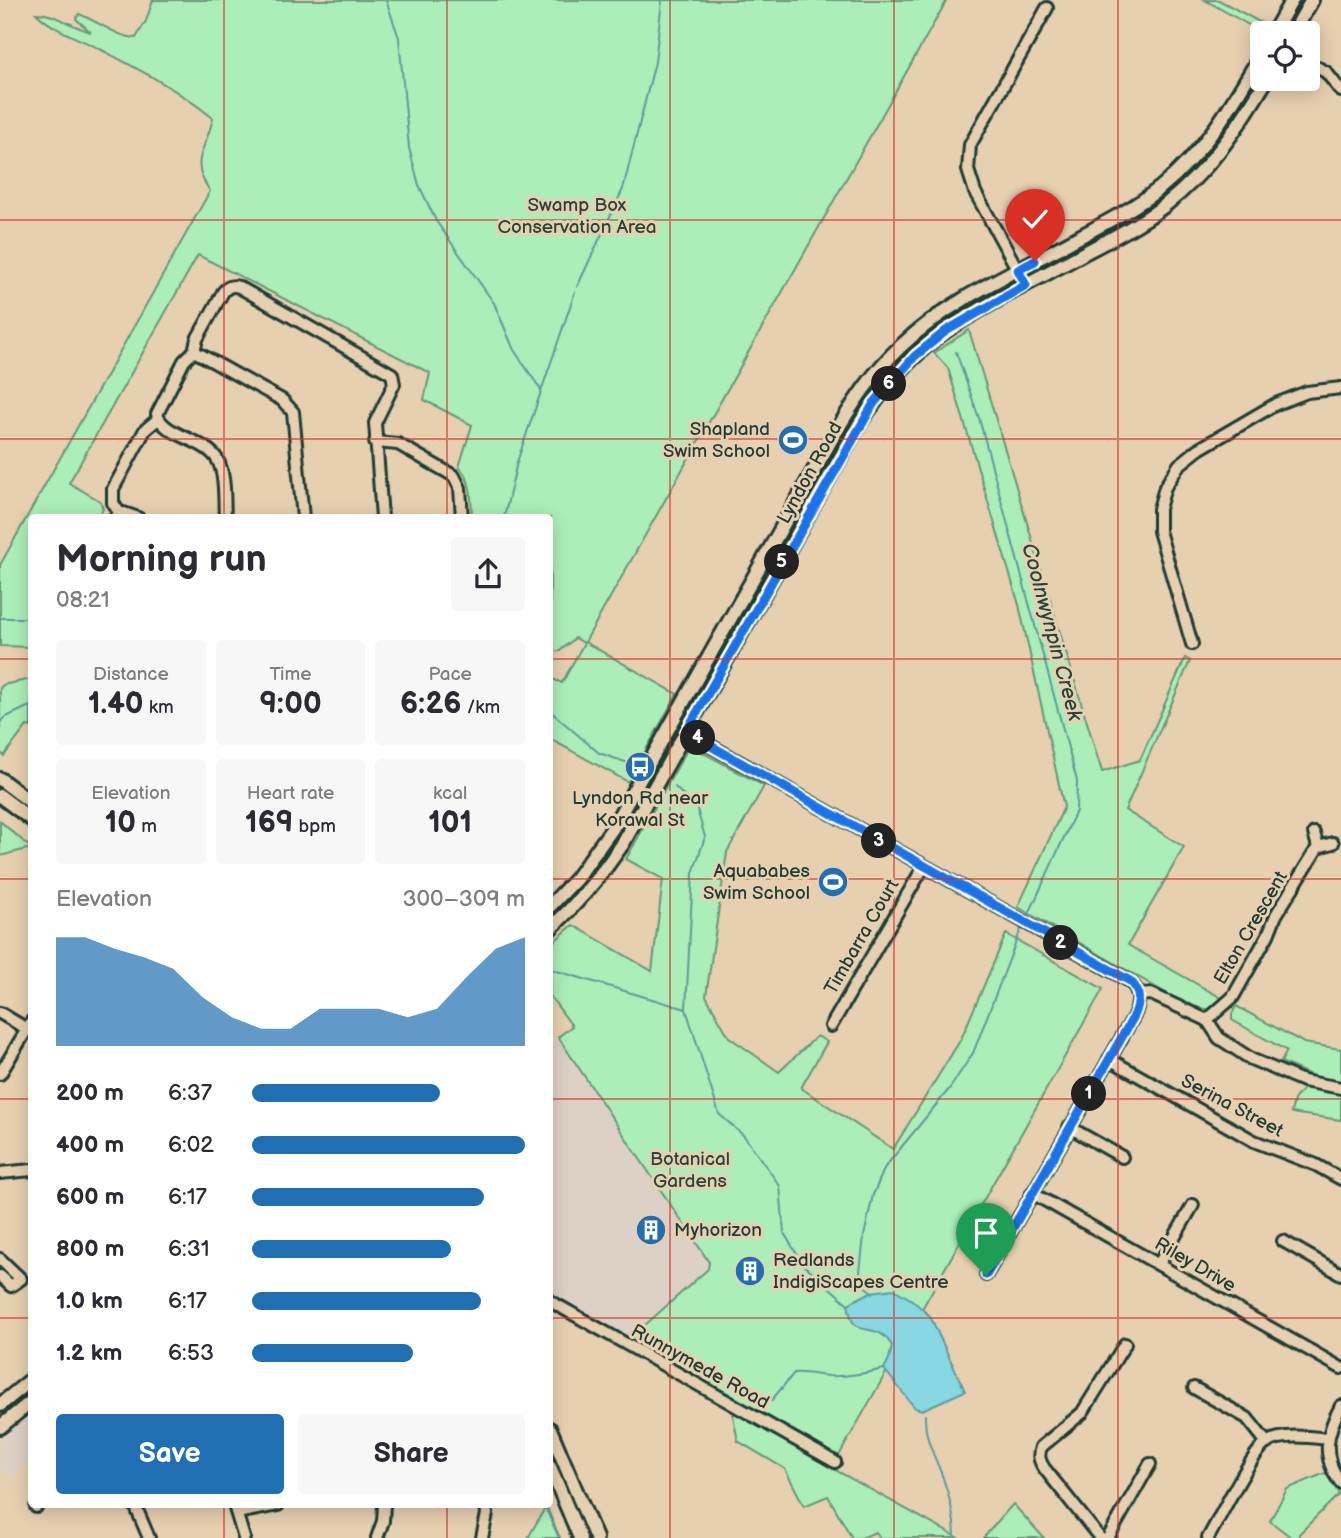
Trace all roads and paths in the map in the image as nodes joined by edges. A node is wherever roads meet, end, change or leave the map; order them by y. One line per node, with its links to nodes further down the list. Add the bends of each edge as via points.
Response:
1 (1292, 0): 4 (main road)
2 (1312, 0): 5 (main road)
3 (1047, 8): 10 (street, via 970,145 968,170 975,192)
4 (1280, 21)
5 (1300, 21)
6 (1320, 69): 9 (street)
7 (1250, 73): 10 (main road, Lyndon Road, via 1214,132 1178,172 1130,209)
8 (1260, 91): 11 (main road, Lyndon Road, via 1226,145 1180,193 1129,229)
9 (1341, 91)
10 (1018, 270): 11 (street); 22 (main road, Lyndon Road, via 920,329 863,388)
11 (1026, 285): 23 (main road, Lyndon Road, via 946,331 915,356 874,403)
12 (194, 351): 14 (street, via 158,409); 15 (street, via 223,292 227,287 239,287 392,374 394,384 375,423); 18 (street, via 282,400 292,412)
13 (1341, 388): 21 (street, via 1307,392 1276,404 1199,449 1179,465 1165,487 1158,531)
14 (158, 419): 16 (street, via 145,430 113,489); 17 (street, via 218,460)
15 (375, 442): 19 (street); 20 (street, via 398,444 454,476)
16 (116, 514)
17 (225, 514)
18 (303, 514)
19 (382, 514)
20 (462, 514)
21 (1192, 644)
22 (671, 724): 23 (main road); 32 (main road, Lyndon Road, via 605,840)
23 (686, 732): 31 (street); 33 (main road, Lyndon Road, via 612,860)
24 (0, 779): 26 (main road)
25 (0, 796): 27 (main road)
26 (28, 799)
27 (28, 817)
28 (1314, 833): 30 (street)
29 (1333, 843): 30 (street)
30 (1318, 846): 36 (street, Elton Crescent, via 1233,997)
31 (924, 866): 34 (street, via 1130,981); 38 (street, Timbarra Court)
32 (553, 903)
33 (553, 926)
34 (1139, 995): 36 (street, via 1151,994); 40 (street, via 1134,1016)
35 (0, 1013): 37 (street)
36 (1207, 1020): 42 (street, via 1219,1038 1251,1059 1303,1081)
37 (28, 1025)
38 (831, 1026)
39 (28, 1027): 41 (street)
40 (1109, 1059): 43 (street); 47 (street, Serina Street, via 1254,1141)
41 (0, 1073)
42 (1341, 1088)
43 (1069, 1128): 44 (street); 48 (street)
44 (1122, 1157)
45 (28, 1170): 46 (street)
46 (0, 1173)
47 (1341, 1179)
48 (1032, 1193): 52 (street, Riley Drive); 55 (street)
49 (1193, 1205): 52 (street)
50 (1283, 1241): 54 (street)
51 (0, 1259): 57 (street)
52 (1158, 1265): 60 (street, Riley Drive)
53 (28, 1273): 57 (street)
54 (1341, 1274)
55 (986, 1275)
56 (0, 1276): 57 (street, via 11,1286)
57 (21, 1279)
58 (553, 1303): 70 (street, Runnymede Road)
59 (1125, 1344): 84 (street, via 1090,1403 1038,1454)
60 (1341, 1368)
61 (28, 1382): 64 (main road)
62 (1194, 1388): 69 (street, via 1247,1418)
63 (28, 1404): 66 (main road)
64 (0, 1405)
65 (1341, 1406): 68 (street)
66 (0, 1427)
67 (553, 1436): 83 (main road)
68 (1327, 1439): 69 (street, via 1285,1438); 73 (street, via 1332,1470)
69 (1267, 1443): 86 (street)
70 (835, 1462)
71 (1150, 1464): 85 (street)
72 (553, 1474): 82 (main road)
73 (1341, 1483)
74 (136, 1508): 78 (street)
75 (384, 1508): 80 (street)
76 (486, 1508): 81 (street)
77 (235, 1509): 79 (street)
78 (149, 1538)
79 (244, 1538)
80 (377, 1538)
81 (482, 1538)
82 (580, 1538)
83 (596, 1538)
84 (1100, 1538)
85 (1108, 1538)
86 (1208, 1538)

